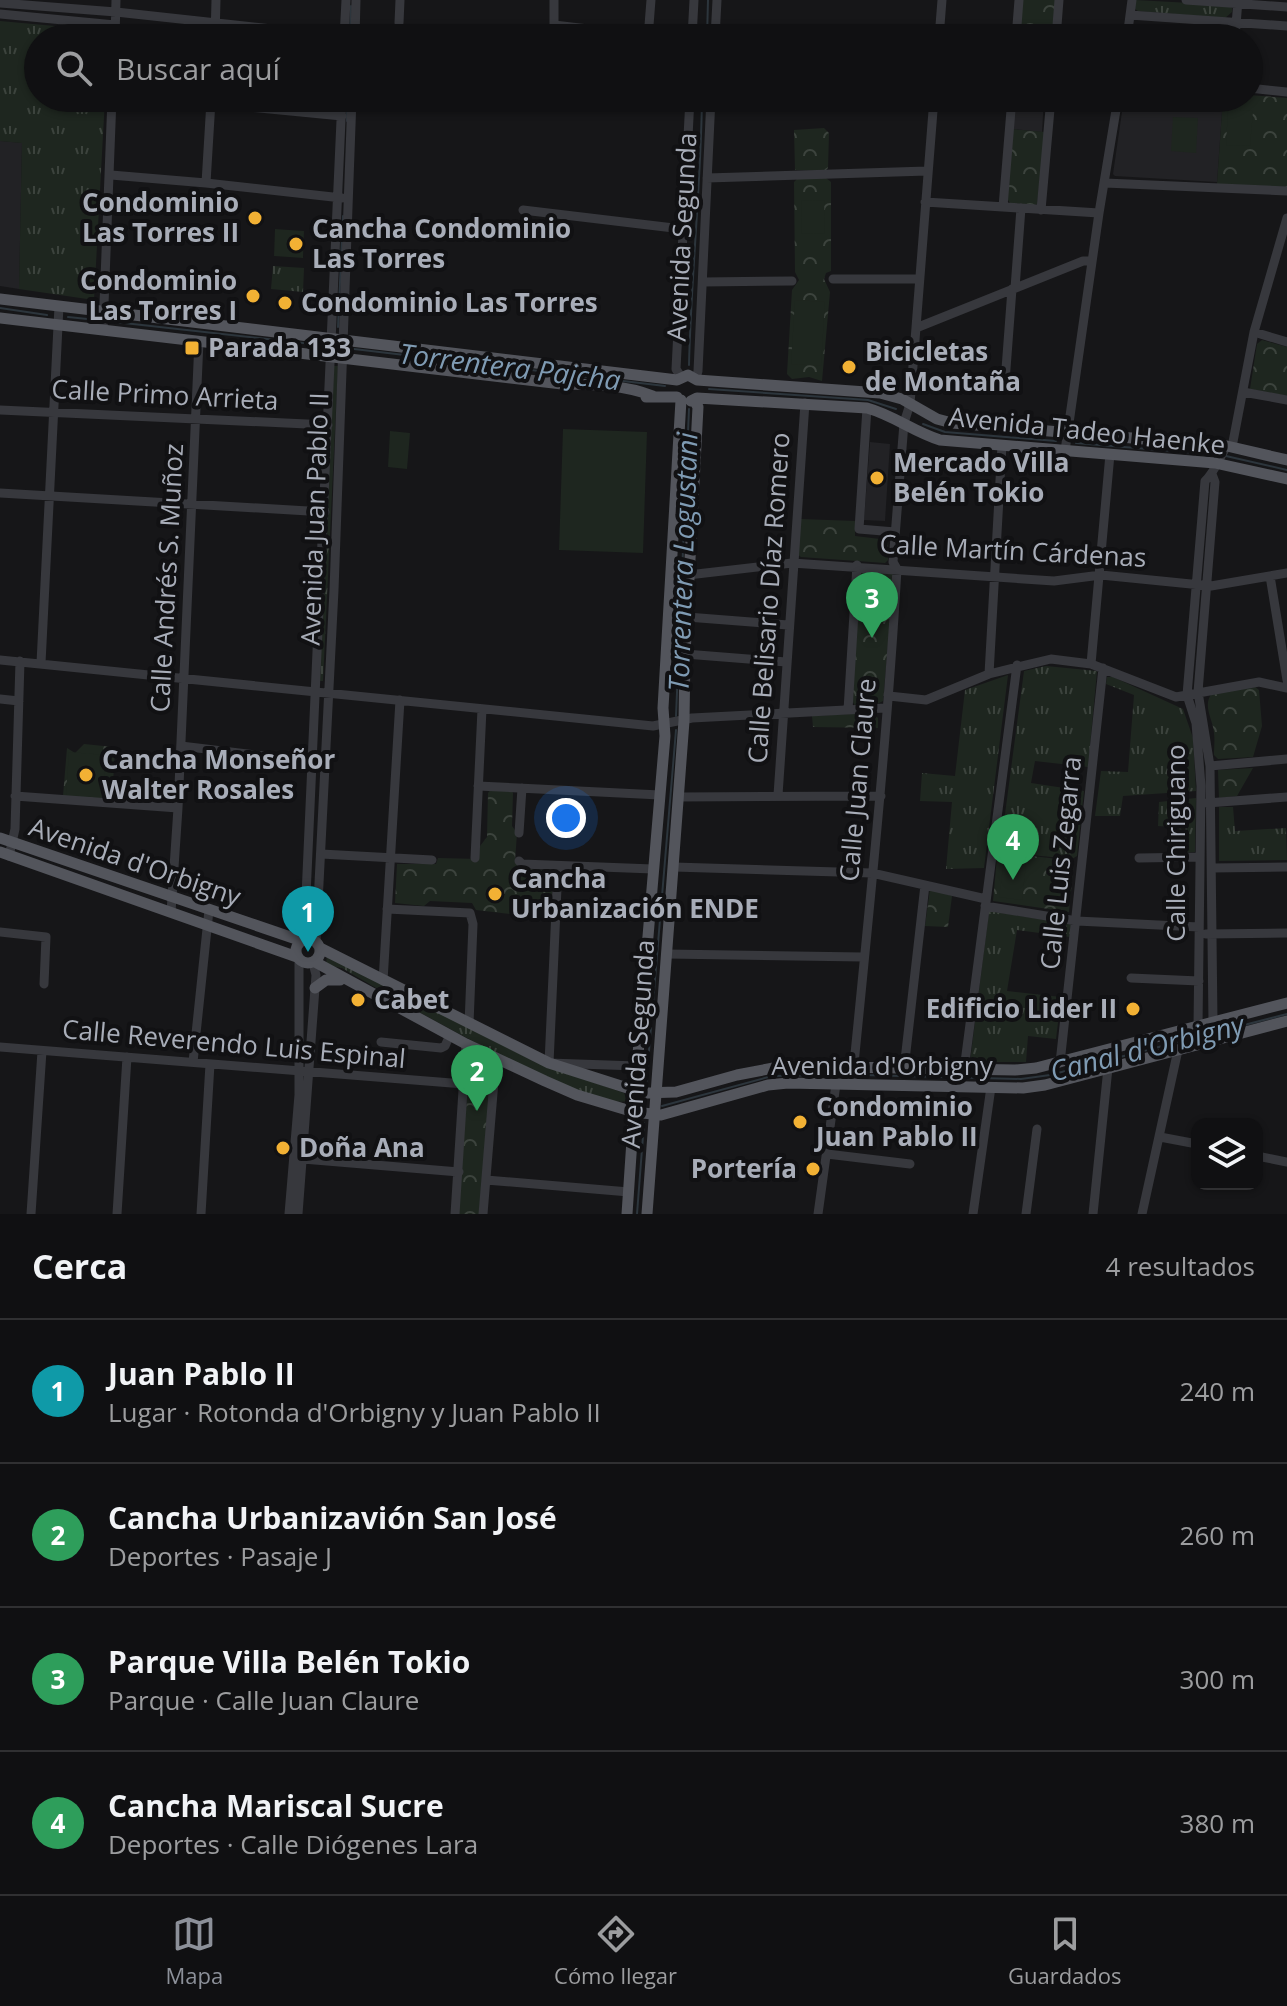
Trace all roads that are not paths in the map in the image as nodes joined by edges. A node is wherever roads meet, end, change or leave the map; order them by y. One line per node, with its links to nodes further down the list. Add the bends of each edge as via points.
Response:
1 (116, 0): 18 (street)
2 (216, 0): 21 (street)
3 (346, 0): 27 (street)
4 (356, 0): 28 (street)
5 (400, 0): 23 (street)
6 (554, 0): 29 (street)
7 (651, 0): 30 (street)
8 (694, 0): 31 (street)
9 (717, 0): 32 (street)
10 (942, 0): 33 (street)
11 (1019, 0): 34 (street)
12 (1059, 0): 35 (street)
13 (1132, 0): 20 (street)
14 (1186, 0): 15 (street)
15 (1238, 2): 17 (street); 22 (street)
16 (0, 3): 18 (street)
17 (1287, 7)
18 (116, 12): 21 (street); 25 (street)
19 (0, 14): 24 (street)
20 (1130, 15): 22 (street); 36 (street)
21 (215, 22): 26 (street)
22 (1236, 22): 37 (street)
23 (399, 23)
24 (105, 24)
25 (115, 24)
26 (233, 24)
27 (348, 24)
28 (351, 24)
29 (554, 24)
30 (649, 24)
31 (693, 24)
32 (716, 24)
33 (940, 24)
34 (1017, 24)
35 (1057, 24)
36 (1129, 24)
37 (1262, 24)
38 (1263, 24): 39 (street)
39 (1287, 26)
40 (1263, 89): 41 (street)
41 (1287, 92)
42 (112, 112): 55 (street)
43 (210, 112): 57 (street)
44 (307, 112): 53 (street)
45 (342, 112): 53 (street, Avenida Juan Pablo II)
46 (351, 112): 60 (street, Avenida Juan Pablo II)
47 (689, 112): 68 (street, Avenida Segunda)
48 (710, 112): 56 (street, Avenida Segunda)
49 (933, 112): 54 (street, Calle Juan Claure)
50 (1011, 112): 62 (street)
51 (1050, 112): 65 (street)
52 (1116, 112): 58 (street)
53 (342, 116): 60 (street, Avenida Juan Pablo II)
54 (927, 171): 56 (street); 61 (street, Calle Juan Claure)
55 (111, 175): 57 (street); 77 (street)
56 (707, 178): 73 (street, Avenida Segunda)
57 (206, 183): 60 (street)
58 (1105, 183): 59 (street); 66 (street)
59 (1287, 191)
60 (343, 198): 83 (street, Avenida Juan Pablo II); 84 (street, Avenida Juan Pablo II)
61 (925, 202): 62 (street); 71 (street, Calle Juan Claure)
62 (1003, 207): 63 (street)
63 (1021, 208): 65 (street); 74 (street)
64 (523, 210): 68 (street)
65 (1041, 210): 66 (street)
66 (1099, 213): 69 (street)
67 (1287, 218): 82 (street, Calle Chiriguano)
68 (682, 229): 89 (street, Avenida Segunda)
69 (1092, 261): 74 (street); 104 (street)
70 (833, 279): 71 (street)
71 (919, 279): 80 (street, Calle Juan Claure)
72 (792, 281): 73 (street)
73 (703, 282): 90 (street, Avenida Segunda)
74 (1013, 288): 80 (street); 91 (street)
75 (0, 299): 76 (main road)
76 (59, 306): 77 (main road); 79 (street)
77 (104, 311): 81 (street); 83 (main road)
78 (0, 318): 79 (main road)
79 (58, 326): 81 (main road); 100 (street)
80 (916, 328): 97 (street, Calle Juan Claure)
81 (103, 330): 85 (main road)
82 (1254, 332): 86 (street); 92 (street, Calle Chiriguano)
83 (330, 338): 84 (main road); 87 (street, Avenida Juan Pablo II)
84 (345, 340): 88 (street, Avenida Juan Pablo II); 89 (main road)
85 (199, 341): 87 (main road); 101 (street, Calle Andrés S. Muñoz)
86 (1287, 342)
87 (330, 356): 88 (main road); 103 (street, Avenida Juan Pablo II)
88 (343, 358): 93 (main road); 140 (street, Avenida Juan Pablo II)
89 (679, 378): 90 (main road); 93 (main road, via 674,387)
90 (697, 379): 94 (main road, via 701,389); 97 (main road, Avenida Tadeo Haenke, via 863,391)
91 (1005, 382)
92 (1243, 392): 95 (street); 108 (street, Calle Chiriguano)
93 (679, 398): 94 (main road); 152 (main road, Avenida Segunda)
94 (695, 399): 96 (main road, Avenida Tadeo Haenke); 120 (main road, Avenida Segunda)
95 (1287, 400)
96 (805, 403): 98 (main road, Avenida Tadeo Haenke); 116 (street, Calle Belisario Díaz Romero)
97 (910, 404): 102 (street, Calle Juan Claure); 104 (main road, Avenida Tadeo Haenke, via 946,422)
98 (867, 408): 102 (main road, Avenida Tadeo Haenke); 115 (street, via 859,529)
99 (0, 410): 100 (street, Calle Primo Arrieta)
100 (55, 412): 101 (street, Calle Primo Arrieta); 112 (street)
101 (196, 419): 103 (street, Calle Primo Arrieta); 113 (street, Calle Andrés S. Muñoz)
102 (904, 423): 105 (main road, Avenida Tadeo Haenke, via 940,440); 115 (street, Calle Juan Claure)
103 (328, 425): 114 (street, Avenida Juan Pablo II)
104 (1067, 433): 106 (street); 108 (main road, Avenida Tadeo Haenke)
105 (1002, 445): 106 (main road, Avenida Tadeo Haenke); 123 (street)
106 (1065, 451): 107 (main road, Avenida Tadeo Haenke)
107 (1110, 454): 108 (main road, Avenida Tadeo Haenke); 121 (street)
108 (1222, 457): 109 (main road, Avenida Tadeo Haenke); 110 (main road, Avenida Tadeo Haenke); 124 (street, Calle Chiriguano, via 1205,481)
109 (1287, 460)
110 (1287, 479)
111 (0, 493): 112 (street)
112 (49, 497): 113 (street); 131 (street)
113 (193, 506): 114 (street); 136 (street, Calle Andrés S. Muñoz)
114 (325, 512): 139 (street, Avenida Juan Pablo II)
115 (895, 532): 118 (street, Calle Juan Claure)
116 (792, 563): 117 (street, Calle Martín Cárdenas); 120 (street, Calle Martín Cárdenas); 126 (street, Calle Belisario Díaz Romero)
117 (857, 565): 118 (street, Calle Martín Cárdenas); 149 (street)
118 (897, 569): 123 (street, Calle Martín Cárdenas); 143 (street, Calle Juan Claure)
119 (1287, 573): 122 (street, Calle Martín Cárdenas)
120 (688, 575): 125 (main road, Avenida Segunda)
121 (1101, 575): 123 (street, Calle Martín Cárdenas, via 1054,581); 124 (street, Calle Martín Cárdenas); 132 (street)
122 (1270, 576): 124 (street, Calle Martín Cárdenas); 137 (street)
123 (994, 577): 135 (street)
124 (1201, 584): 141 (street, Calle Chiriguano); 142 (street, Calle Chiriguano)
125 (687, 617): 126 (street); 127 (main road, Avenida Segunda)
126 (788, 625): 130 (street, Calle Belisario Díaz Romero)
127 (685, 654): 130 (street); 151 (main road, Avenida Segunda)
128 (0, 660): 129 (street)
129 (20, 661): 131 (street); 146 (street)
130 (786, 662): 150 (street, Calle Belisario Díaz Romero)
131 (41, 663): 136 (street)
132 (1091, 664): 133 (street, via 1051,659); 134 (street)
133 (1017, 665): 135 (street); 186 (street)
134 (1103, 668): 142 (street, via 1176,697); 190 (street, Calle Luis Zegarra)
135 (989, 674): 143 (street, via 926,700)
136 (184, 678): 139 (street); 153 (street, Calle Andrés S. Muñoz)
137 (1287, 680)
138 (1287, 688): 141 (street, via 1259,682)
139 (317, 692): 140 (street); 155 (street, Avenida Juan Pablo II)
140 (329, 692): 145 (street); 171 (street, Avenida Juan Pablo II)
141 (1198, 692): 142 (street); 156 (street, Calle Chiriguano)
142 (1187, 695): 165 (street, Calle Chiriguano, via 1196,723)
143 (889, 696): 147 (street, Calle Juan Claure)
144 (0, 699): 146 (street)
145 (400, 700): 148 (street); 173 (street)
146 (19, 701): 161 (street)
147 (885, 708): 149 (street); 162 (street, Calle Juan Claure)
148 (482, 709): 152 (street); 157 (street)
149 (848, 710): 150 (street)
150 (783, 714): 151 (street); 160 (street, Calle Belisario Díaz Romero)
151 (684, 721): 152 (street); 163 (main road, Avenida Segunda)
152 (663, 723): 159 (main road, Avenida Segunda)
153 (181, 746): 155 (street); 166 (street, Calle Andrés S. Muñoz)
154 (1287, 759): 156 (street)
155 (313, 762): 196 (street, Avenida Juan Pablo II)
156 (1210, 766): 165 (street, Calle Chiriguano)
157 (478, 786): 158 (street); 174 (street)
158 (522, 788): 159 (street); 167 (street)
159 (660, 795): 182 (main road, Avenida Segunda)
160 (778, 795): 162 (street); 163 (street)
161 (15, 796): 166 (street); 169 (street)
162 (881, 796): 183 (street, Calle Juan Claure)
163 (679, 797): 179 (main road, Avenida Segunda)
164 (1287, 797): 165 (street)
165 (1206, 803): 172 (street, Calle Chiriguano); 181 (street, Calle Chiriguano)
166 (178, 808): 185 (street, Calle Andrés S. Muñoz)
167 (519, 833)
168 (0, 838): 169 (main road, Avenida d'Orbigny)
169 (12, 843): 170 (street); 185 (main road, Avenida d'Orbigny)
170 (4, 854): 189 (main road, Avenida d'Orbigny)
171 (321, 854): 173 (street); 196 (street, Avenida Juan Pablo II)
172 (1200, 857): 175 (street); 192 (street, Calle Chiriguano)
173 (389, 858): 176 (street); 187 (street)
174 (475, 858)
175 (1139, 858)
176 (432, 860)
177 (519, 861): 178 (street)
178 (558, 866): 182 (street); 221 (street)
179 (674, 867): 183 (street); 197 (main road, Avenida Segunda)
180 (1287, 867): 181 (street)
181 (1212, 868): 195 (street, Calle Chiriguano)
182 (653, 869): 224 (main road, Avenida Segunda)
183 (872, 873): 184 (street); 198 (street, Calle Juan Claure)
184 (925, 885): 186 (street); 227 (street)
185 (173, 898): 188 (main road, Avenida d'Orbigny); 189 (street, Calle Andrés S. Muñoz)
186 (986, 903): 190 (street); 228 (street)
187 (387, 909): 203 (street); 210 (street, via 470,913)
188 (209, 910): 191 (street); 196 (main road, Avenida d'Orbigny)
189 (171, 912): 191 (main road, Avenida d'Orbigny)
190 (1077, 921): 192 (street); 222 (street, Calle Luis Zegarra)
191 (206, 924): 199 (main road, Avenida d'Orbigny); 220 (street)
192 (1199, 930): 195 (street); 204 (street, Calle Chiriguano)
193 (0, 932): 205 (street, via 46,937)
194 (1287, 933): 195 (street)
195 (1212, 934): 208 (street, Calle Chiriguano)
196 (310, 943): 199 (main road, via 297,948); 200 (main road, via 320,956); 203 (main road, Avenida d'Orbigny)
197 (667, 954): 198 (street); 235 (main road, Avenida Segunda)
198 (863, 957): 225 (street, Calle Juan Claure)
199 (298, 958): 200 (main road); 229 (street)
200 (314, 962): 202 (main road, Avenida d'Orbigny); 206 (street)
201 (1131, 978): 204 (street)
202 (345, 980): 206 (main road, via 326,980); 212 (main road, Avenida d'Orbigny)
203 (383, 981): 210 (main road, Avenida d'Orbigny)
204 (1199, 981): 211 (street, Calle Chiriguano)
205 (44, 984)
206 (315, 988): 229 (street)
207 (1287, 1003): 208 (main road, Avenida d'Orbigny)
208 (1213, 1022): 211 (main road, Avenida d'Orbigny)
209 (1286, 1023): 216 (main road, Avenida d'Orbigny)
210 (469, 1024): 221 (main road, Avenida d'Orbigny)
211 (1198, 1026): 222 (main road, Avenida d'Orbigny)
212 (450, 1035): 213 (street, via 441,1048); 214 (main road, Avenida d'Orbigny)
213 (381, 1042)
214 (466, 1044): 219 (main road, Avenida d'Orbigny); 230 (street)
215 (0, 1047): 217 (street, Calle Reverendo Luis Espinal)
216 (1178, 1050): 226 (main road, Avenida d'Orbigny); 239 (street)
217 (42, 1051): 218 (street, Calle Reverendo Luis Espinal); 249 (street)
218 (127, 1057): 220 (street, Calle Reverendo Luis Espinal); 250 (street)
219 (496, 1057): 236 (main road, Avenida d'Orbigny, via 577,1095); 247 (street)
220 (193, 1062): 223 (street, Calle Reverendo Luis Espinal)
221 (549, 1063): 224 (street); 234 (main road, Avenida d'Orbigny)
222 (1060, 1063): 228 (main road, Avenida d'Orbigny)
223 (210, 1064): 229 (street, Calle Reverendo Luis Espinal); 251 (street)
224 (637, 1066): 234 (main road, Avenida Segunda)
225 (854, 1067): 227 (main road, Avenida d'Orbigny); 232 (street, Calle Juan Claure); 235 (main road, Avenida d'Orbigny, via 767,1068)
226 (1108, 1068): 233 (main road, Avenida d'Orbigny, via 1045,1085); 261 (street)
227 (904, 1069): 228 (main road, Avenida d'Orbigny)
228 (964, 1070)
229 (304, 1071): 230 (street, Calle Reverendo Luis Espinal); 243 (street); 252 (street)
230 (464, 1084): 246 (street)
231 (836, 1084): 232 (main road, Avenida d'Orbigny); 237 (main road, Avenida d'Orbigny, via 768,1085); 241 (street)
232 (852, 1084): 233 (main road, Avenida d'Orbigny)
233 (991, 1087): 259 (street)
234 (636, 1091): 235 (main road, Avenida d'Orbigny); 236 (main road, Avenida Segunda)
235 (655, 1093): 237 (main road, Avenida Segunda)
236 (634, 1112): 237 (main road, Avenida d'Orbigny); 248 (main road, Avenida Segunda)
237 (654, 1115): 257 (main road, Avenida Segunda)
238 (1037, 1129): 260 (street)
239 (1160, 1137): 240 (street); 262 (street)
240 (1191, 1143)
241 (827, 1154): 245 (street); 258 (street)
242 (1263, 1157): 244 (street)
243 (303, 1159): 246 (street); 253 (street)
244 (1287, 1162)
245 (910, 1164)
246 (459, 1172): 254 (street)
247 (486, 1180): 248 (street); 255 (street)
248 (629, 1192): 256 (main road, Avenida Segunda)
249 (31, 1214)
250 (117, 1214)
251 (201, 1214)
252 (289, 1214)
253 (298, 1214)
254 (455, 1214)
255 (483, 1214)
256 (627, 1214)
257 (647, 1214)
258 (818, 1214)
259 (973, 1214)
260 (1026, 1214)
261 (1093, 1214)
262 (1142, 1214)

